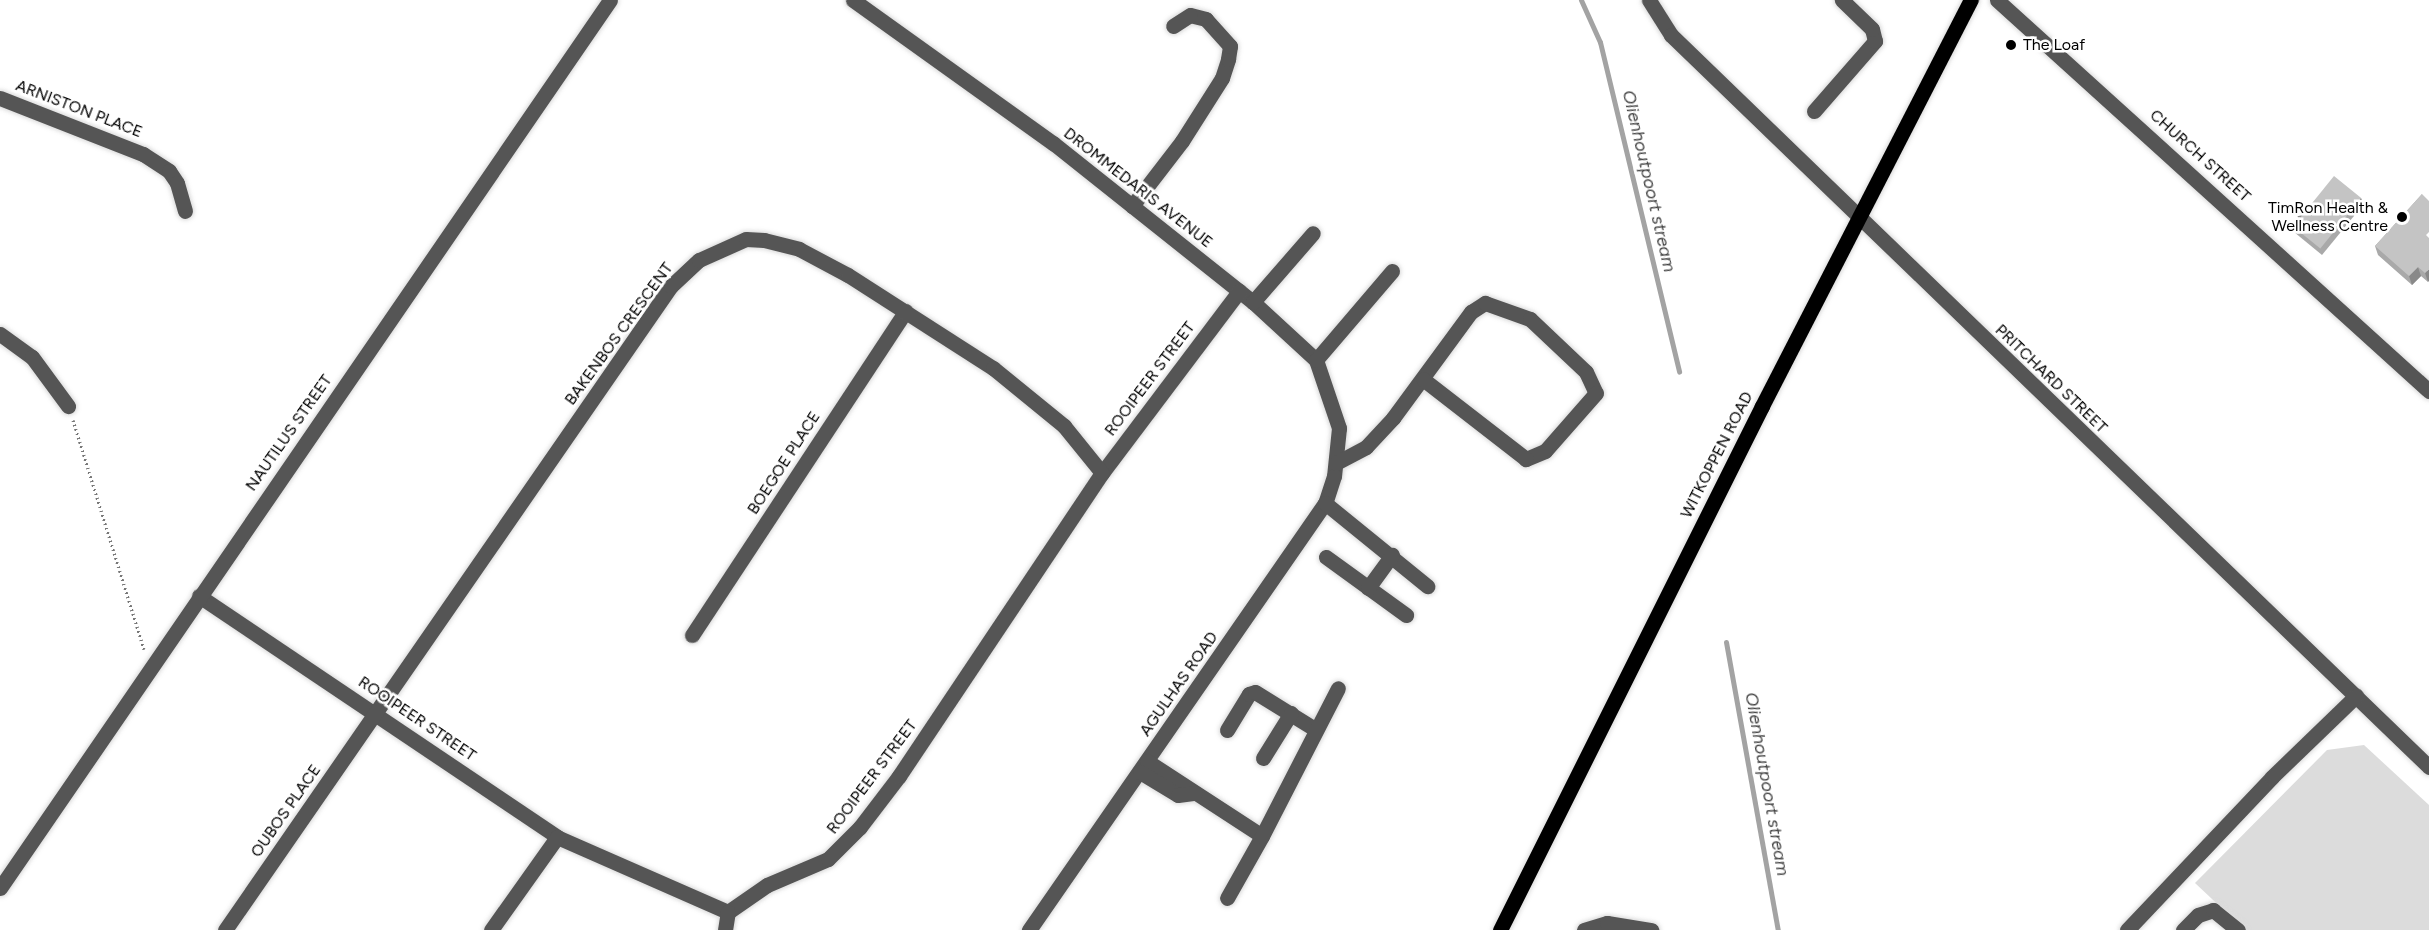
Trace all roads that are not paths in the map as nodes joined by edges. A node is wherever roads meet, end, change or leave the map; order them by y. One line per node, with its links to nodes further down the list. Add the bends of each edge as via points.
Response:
1 (610, 0): 30 (street, NAUTILUS STREET)
2 (853, 0): 10 (street, DROMMEDARIS AVENUE, via 1053,143)
3 (1842, 0): 9 (street, via 1872,29 1875,41)
4 (1971, 0): 12 (main road, WITKOPPEN ROAD)
5 (1996, 0): 21 (street, CHURCH STREET)
6 (1651, 6): 12 (street, PRITCHARD STREET, via 1671,35)
7 (1173, 26): 10 (street, via 1190,15 1206,19 1230,46 1228,59 1222,78 1182,141)
8 (0, 98): 11 (street, ARNISTON PLACE, via 143,154 169,171)
9 (1814, 111)
10 (1132, 206): 15 (street, DROMMEDARIS AVENUE)
11 (185, 211)
12 (1861, 219): 34 (street, PRITCHARD STREET); 51 (main road, WITKOPPEN ROAD, via 1762,406)
13 (1313, 233): 16 (street)
14 (1392, 271): 19 (street)
15 (1239, 291): 16 (street, DROMMEDARIS AVENUE); 24 (street, ROOIPEER STREET)
16 (1253, 302): 19 (street, DROMMEDARIS AVENUE)
17 (906, 311): 24 (street, BAKENBOS CRESCENT, via 1024,392 1064,426); 32 (street, BOEGOE PLACE); 35 (street, BAKENBOS CRESCENT, via 848,275 785,245 746,239 699,260 671,286)
18 (0, 334): 22 (street, via 32,357)
19 (1316, 360): 23 (street, DROMMEDARIS AVENUE, via 1333,403)
20 (1423, 379): 20 (street, via 1471,312 1485,303 1530,319 1586,372 1596,393 1545,451 1526,459); 23 (street, via 1366,447)
21 (2429, 391)
22 (68, 405)
23 (1337, 456): 25 (street, AGULHAS ROAD)
24 (1102, 473): 46 (street, ROOIPEER STREET, via 899,777 860,827 828,859 767,885)
25 (1325, 503): 26 (street); 41 (street, AGULHAS ROAD)
26 (1392, 555): 28 (street); 29 (street)
27 (1326, 557): 29 (street)
28 (1427, 586)
29 (1368, 588): 31 (street)
30 (199, 596): 35 (street, ROOIPEER STREET); 44 (street, NAUTILUS STREET)
31 (1406, 615)
32 (692, 635)
33 (1338, 688): 37 (street)
34 (2356, 696): 40 (street, PRITCHARD STREET); 54 (street, via 2272,777)
35 (376, 712): 43 (street, ROOIPEER STREET); 47 (street, OUBOS PLACE)
36 (1291, 713): 37 (street); 38 (street, via 1260,693 1251,692); 39 (street)
37 (1315, 729): 42 (street)
38 (1227, 730)
39 (1263, 758)
40 (2429, 766)
41 (1143, 767): 42 (street, via 1178,795 1195,793); 50 (street, AGULHAS ROAD)
42 (1262, 836): 45 (street)
43 (557, 837): 46 (street, ROOIPEER STREET); 48 (street)
44 (0, 888)
45 (1227, 898)
46 (728, 912): 49 (street)
47 (225, 930)
48 (491, 930)
49 (725, 930)
50 (1029, 930)
51 (1500, 930)
52 (1584, 930): 53 (street, via 1607,923)
53 (1651, 930)
54 (2127, 930)
55 (2183, 930): 56 (street, via 2198,915 2213,910)
56 (2238, 930)

